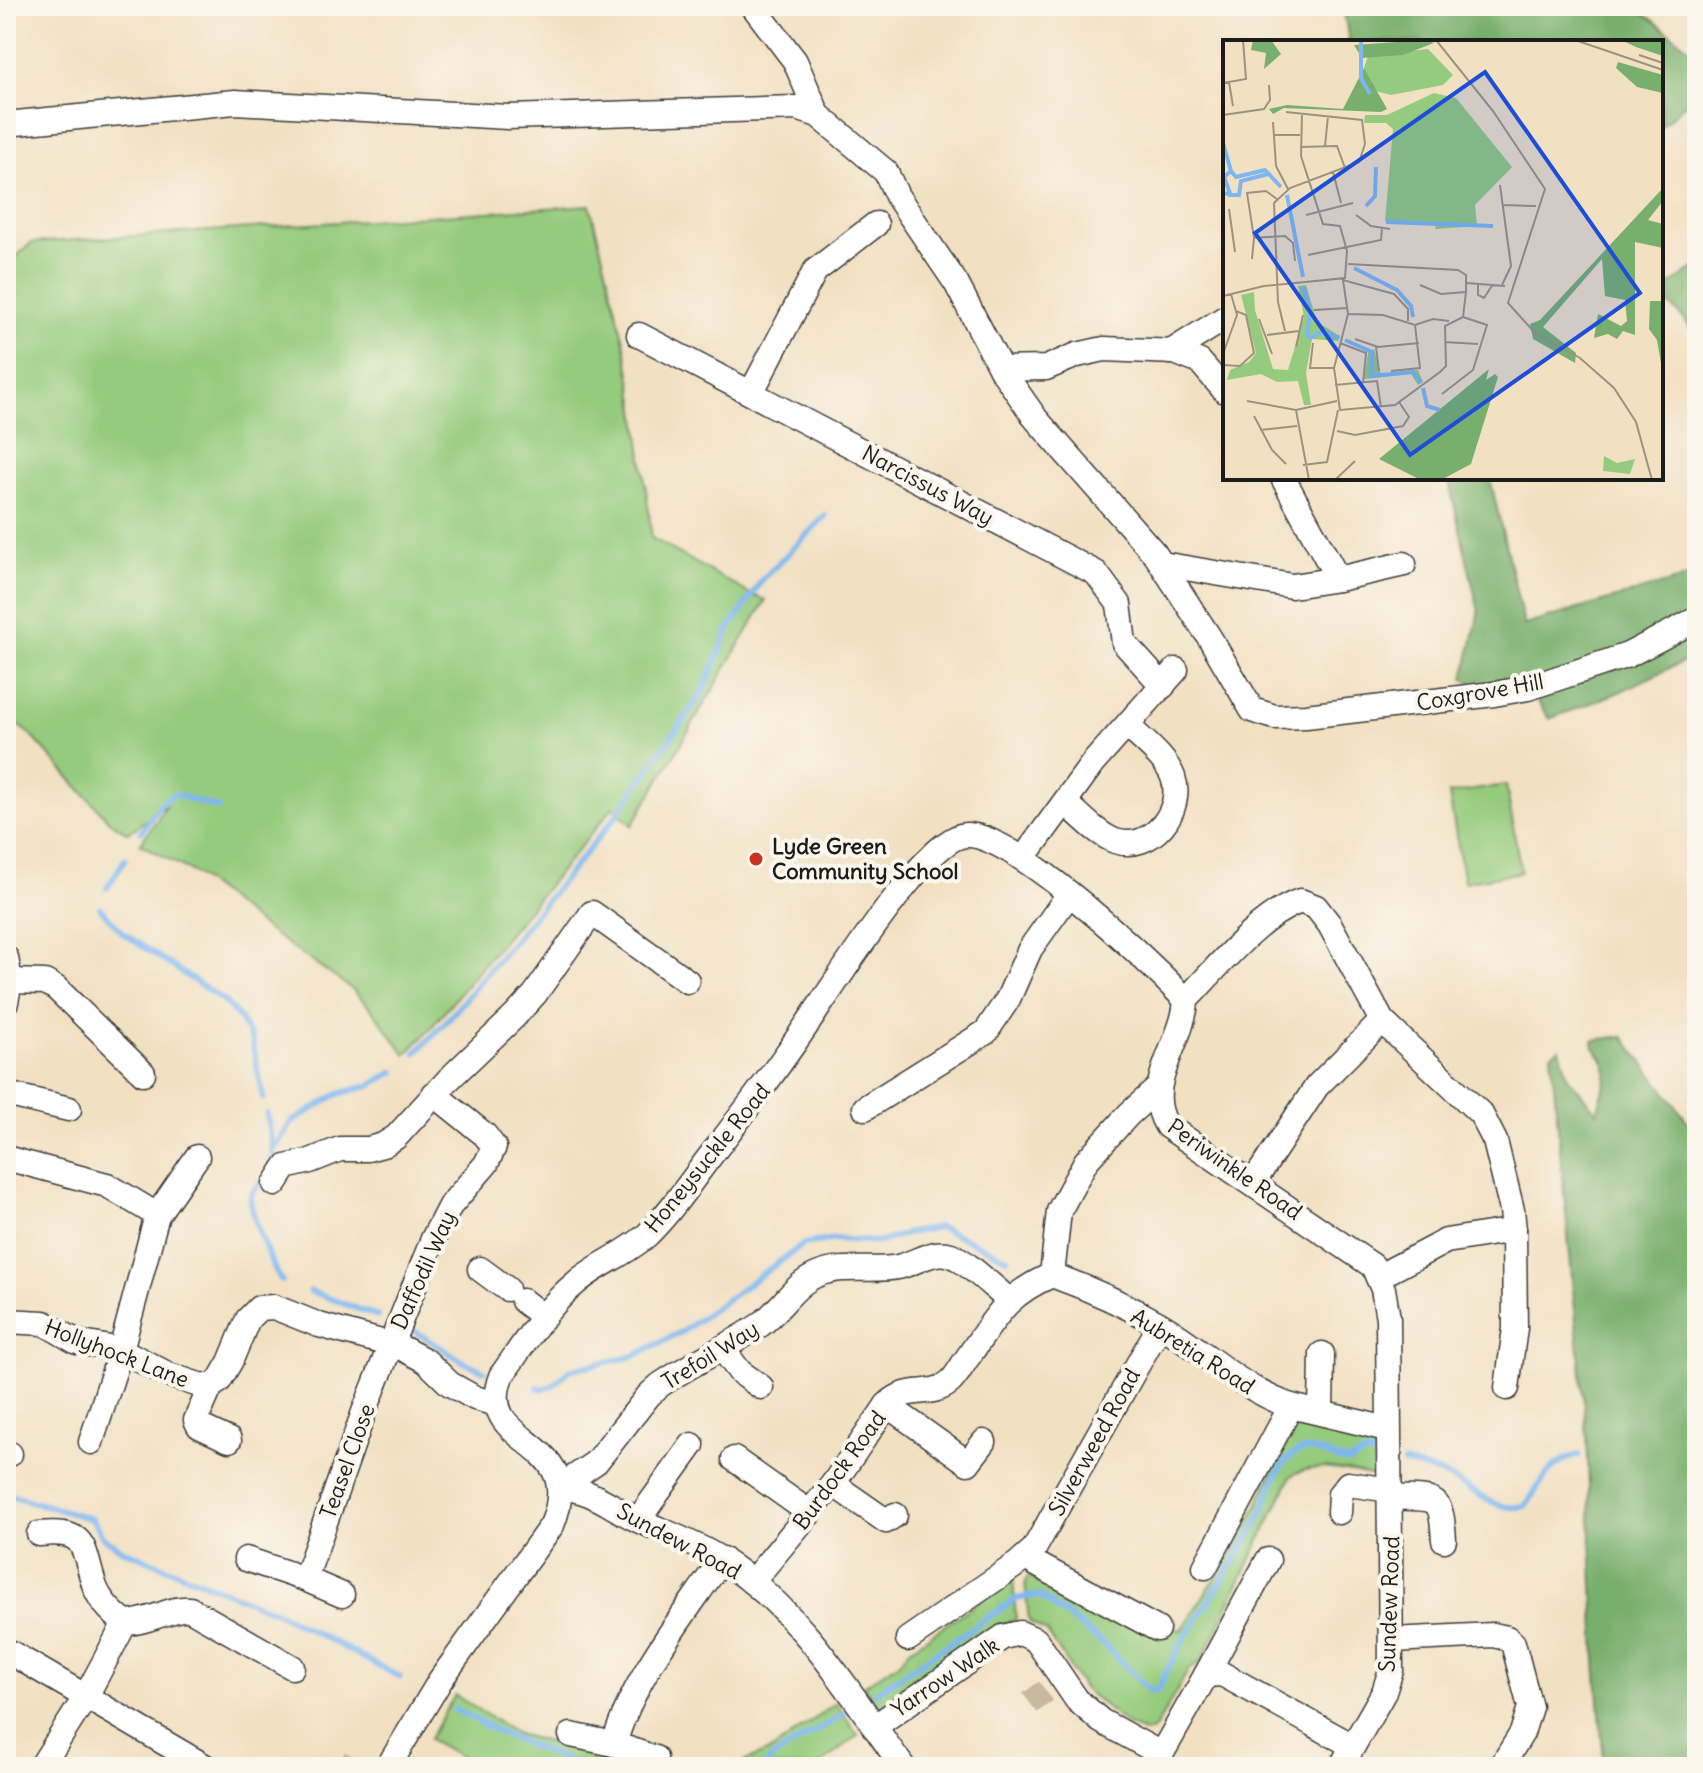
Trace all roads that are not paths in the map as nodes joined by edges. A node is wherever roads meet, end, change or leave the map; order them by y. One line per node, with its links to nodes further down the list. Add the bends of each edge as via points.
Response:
1 (753, 6): 2 (street, via 795,61)
2 (818, 115): 3 (street, via 772,107 508,117 235,102); 8 (street, via 886,172 956,283)
3 (6, 124)
4 (876, 224): 10 (street, via 815,271)
5 (1223, 319): 7 (street)
6 (639, 335): 10 (street, Narcissus Way)
7 (1171, 352): 8 (street, via 1104,349 1046,368); 9 (street, via 1200,362)
8 (1001, 369): 12 (street, via 1036,419)
9 (1223, 389)
10 (751, 393): 16 (street, Narcissus Way, via 1096,573 1119,604 1124,643 1170,678)
11 (1284, 480): 14 (street)
12 (1162, 564): 14 (street, via 1292,586); 15 (street, Coxgrove Hill, via 1252,710 1275,717 1528,688 1628,655)
13 (1404, 564): 14 (street)
14 (1338, 579)
15 (1697, 619)
16 (1128, 726): 17 (street, via 1093,763); 17 (street, via 1168,766 1174,780 1176,795 1164,824 1152,836 1126,844 1111,840)
17 (1066, 803): 18 (street)
18 (1023, 859): 19 (street); 40 (street, Honeysuckle Road, via 980,836 962,835 925,860 779,1068 673,1204 647,1235 580,1279)
19 (1069, 894): 22 (street, via 1135,948); 28 (street, via 1030,949 986,1032)
20 (7, 980): 24 (street, via 45,982 56,988)
21 (687, 981): 27 (street, via 592,913 535,994)
22 (1186, 1000): 23 (street, via 1264,921 1300,901 1316,907 1330,925); 25 (street, Periwinkle Road, via 1185,1017)
23 (1382, 1021): 32 (street, via 1317,1086); 35 (street, via 1481,1114 1495,1141)
24 (143, 1073)
25 (1157, 1089): 32 (street, Periwinkle Road, via 1158,1113 1167,1126); 37 (street, via 1086,1161 1059,1211)
26 (6, 1094): 29 (street)
27 (434, 1094): 33 (street, via 383,1145 340,1149 286,1167); 43 (street, Daffodil Way, via 494,1147 450,1206)
28 (865, 1108)
29 (69, 1109)
30 (197, 1157): 34 (street)
31 (6, 1158): 34 (street, via 107,1185)
32 (1253, 1183): 38 (street, Periwinkle Road, via 1373,1266)
33 (275, 1184)
34 (157, 1215): 45 (street)
35 (1514, 1230): 38 (street, via 1446,1241); 49 (street, via 1515,1328)
36 (480, 1269): 40 (street)
37 (1052, 1275): 39 (street, Burdock Road); 42 (street, Aubretia Road)
38 (1378, 1277): 54 (street, via 1388,1318)
39 (1009, 1300): 44 (street, Trefoil Way, via 948,1254 893,1268 832,1270 808,1279 762,1323); 51 (street, Burdock Road, via 950,1382 909,1391)
40 (544, 1317): 50 (street, Honeysuckle Road, via 501,1376)
41 (6, 1321): 45 (street, Hollyhock Lane, via 44,1323 77,1342)
42 (1160, 1325): 52 (street, Aubretia Road, via 1269,1399); 69 (street, Silverweed Road)
43 (391, 1343): 47 (street, Hollyhock Lane, via 274,1307 259,1308 248,1319 219,1381); 50 (street, Hollyhock Lane, via 426,1361 450,1384); 74 (street, Teasel Close)
44 (722, 1348): 48 (street, via 740,1372); 61 (street, Trefoil Way, via 660,1385 596,1462)
45 (121, 1350): 47 (street, Hollyhock Lane, via 169,1375); 56 (street)
46 (1322, 1354): 53 (street)
47 (211, 1386): 55 (street, via 196,1420)
48 (761, 1387)
49 (1507, 1388)
50 (496, 1404): 61 (street, via 504,1423 549,1459)
51 (887, 1405): 57 (street, via 968,1463); 60 (street, Burdock Road)
52 (1291, 1406): 53 (street, Aubretia Road); 73 (street)
53 (1321, 1412): 54 (street, Aubretia Road)
54 (1387, 1429): 62 (street, Sundew Road)
55 (229, 1440)
56 (91, 1442)
57 (984, 1442)
58 (692, 1445): 66 (street)
59 (734, 1459): 64 (street)
60 (833, 1484): 64 (street, Burdock Road); 65 (street, via 886,1521)
61 (560, 1487): 66 (street, Sundew Road, via 594,1494); 93 (street, via 552,1525 441,1679)
62 (1391, 1493): 63 (street, via 1348,1484 1340,1494); 68 (street, via 1438,1504); 80 (street, Sundew Road)
63 (1339, 1512)
64 (810, 1513): 75 (street, Burdock Road)
65 (895, 1515)
66 (638, 1520): 71 (street, Sundew Road)
67 (39, 1534): 77 (street, via 68,1534 77,1540 89,1557 95,1586)
68 (1444, 1540)
69 (1025, 1558): 78 (street); 79 (street, Silverweed Road)
70 (246, 1559): 74 (street)
71 (722, 1559): 75 (street, Sundew Road); 87 (street, via 636,1688)
72 (1268, 1560): 83 (street)
73 (1205, 1567)
74 (305, 1579): 76 (street)
75 (752, 1582): 85 (street, Sundew Road, via 831,1664)
76 (342, 1595)
77 (125, 1623): 82 (street, via 190,1609); 84 (street)
78 (1157, 1629)
79 (908, 1639)
80 (1392, 1640): 88 (street, Sundew Road, via 1384,1692); 95 (street, via 1493,1635 1513,1643 1530,1707 1522,1733)
81 (6, 1650): 84 (street)
82 (292, 1667)
83 (1206, 1675): 88 (street, via 1222,1674); 90 (street)
84 (85, 1698): 91 (street); 92 (street)
85 (874, 1727): 90 (street, Yarrow Walk, via 1003,1637 1020,1633 1036,1640 1054,1685); 94 (street, Sundew Road)
86 (571, 1735): 87 (street)
87 (614, 1744): 89 (street)
88 (1347, 1756)
89 (655, 1758)
90 (1158, 1761)
91 (41, 1767)
92 (206, 1767)
93 (388, 1767)
94 (903, 1767)
95 (1501, 1767)

